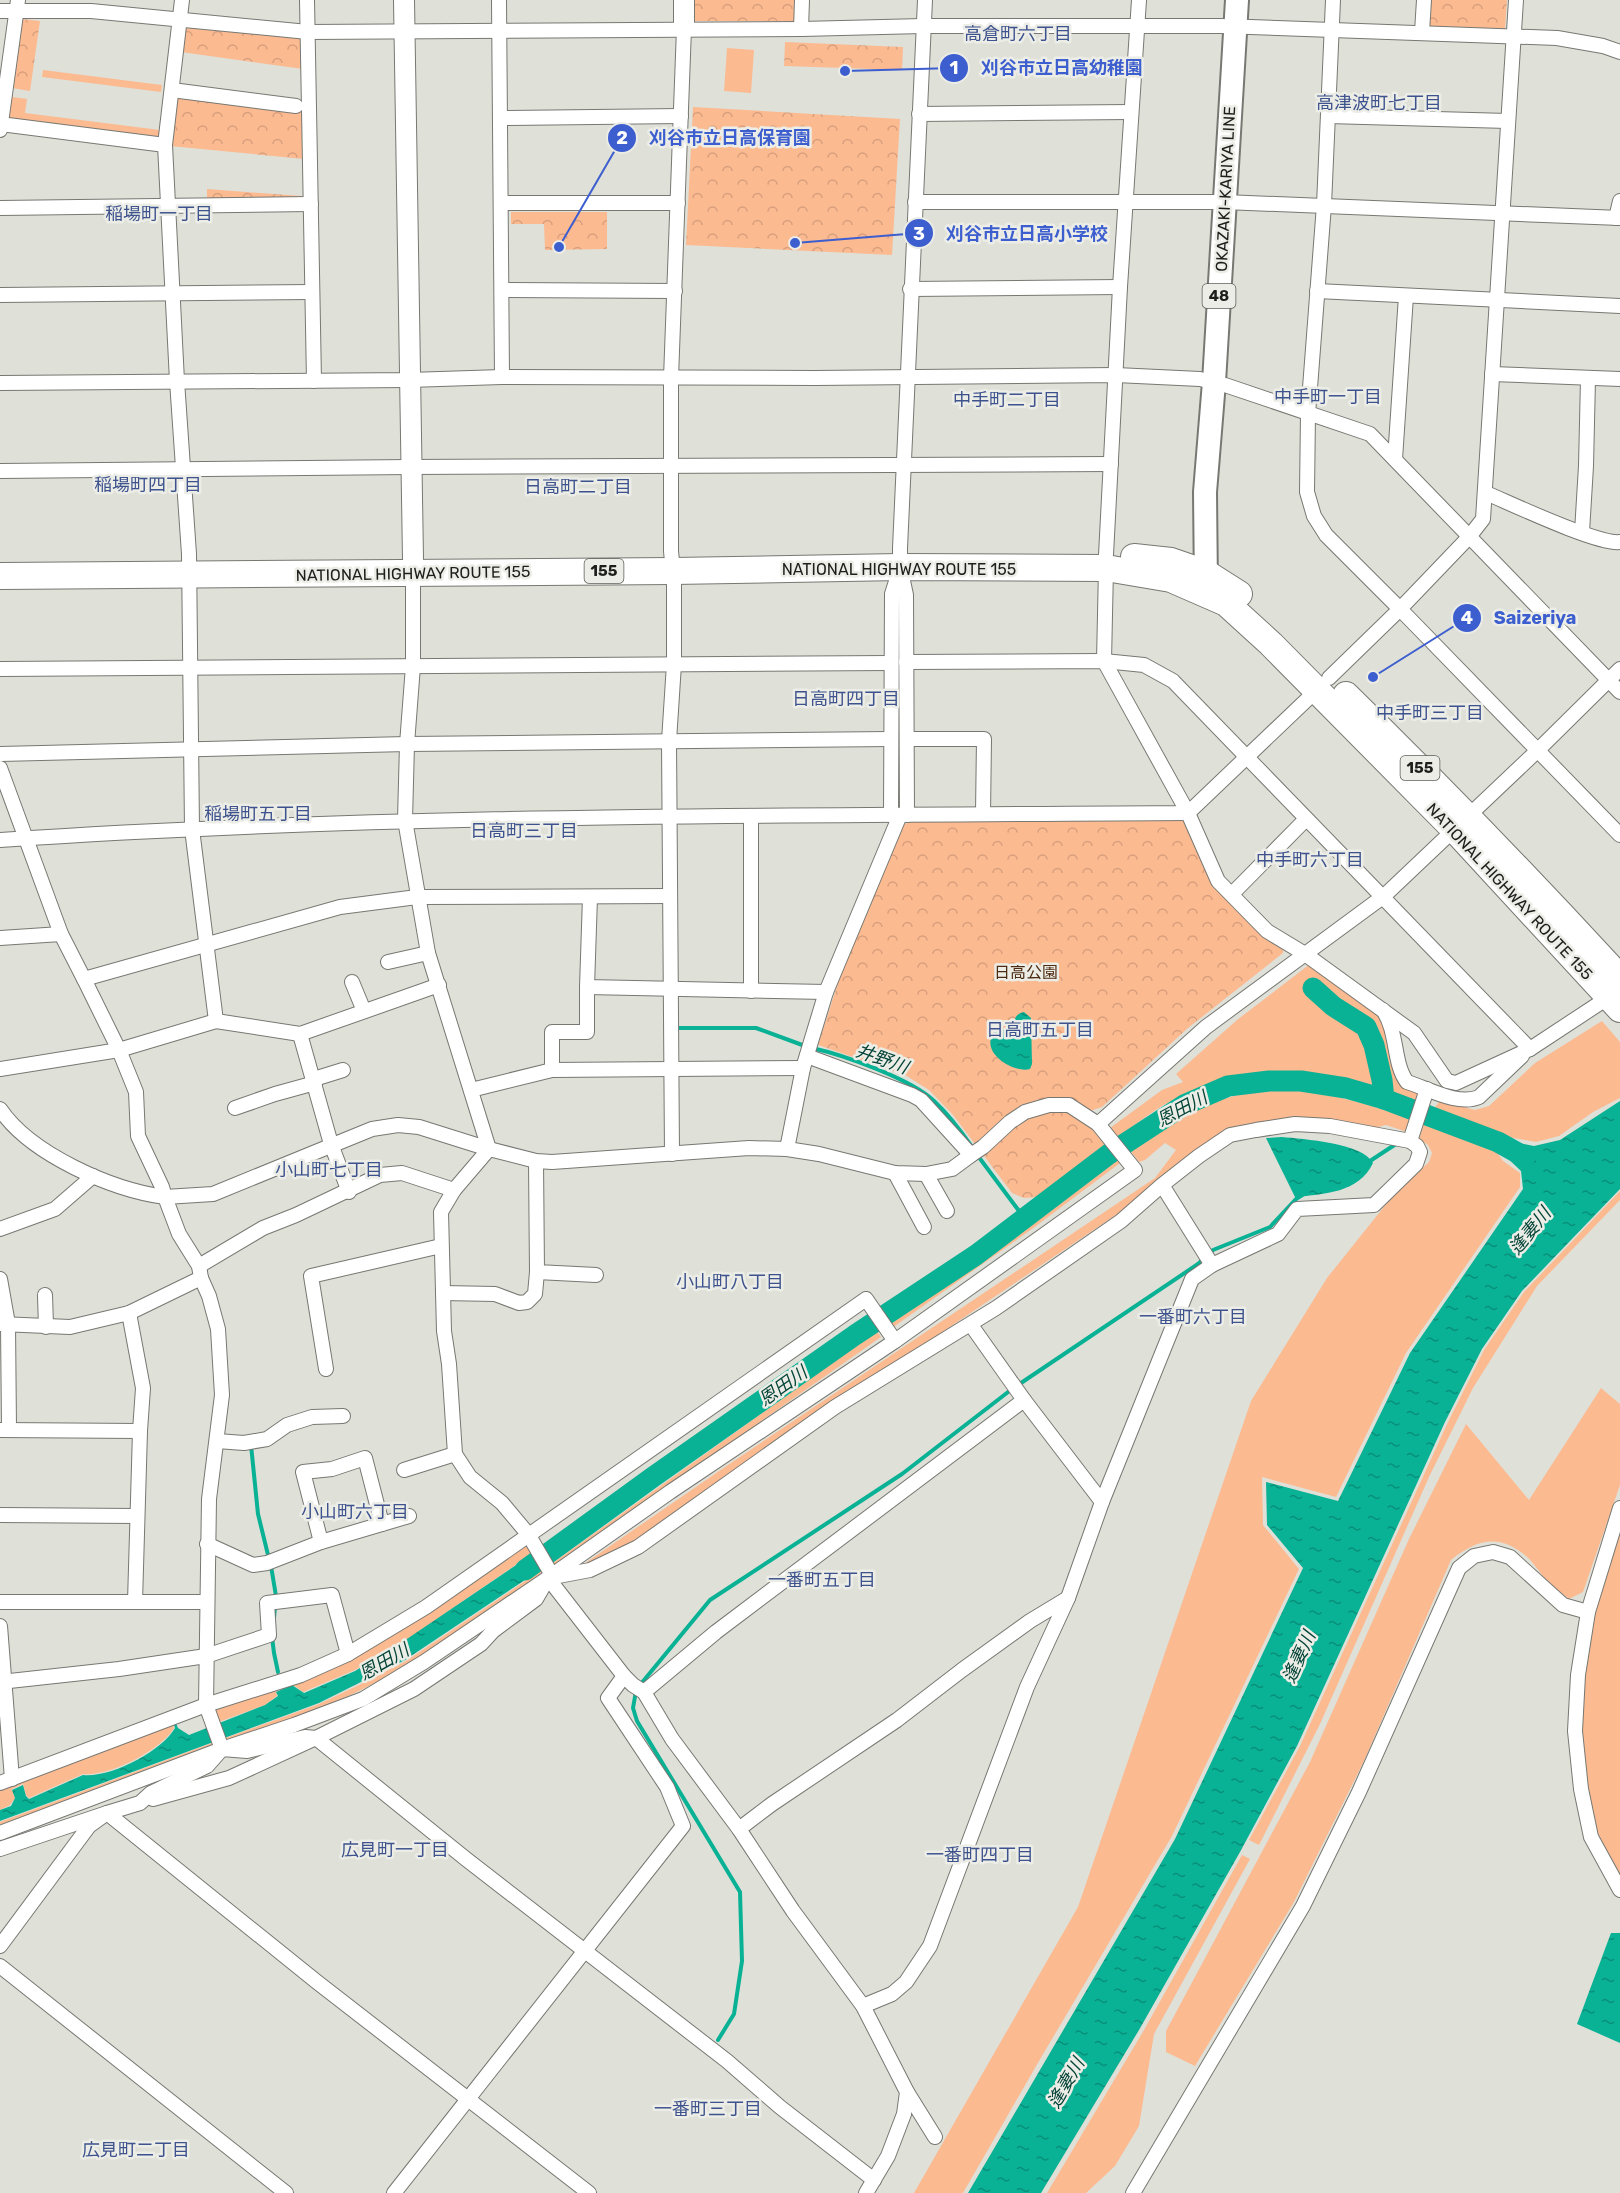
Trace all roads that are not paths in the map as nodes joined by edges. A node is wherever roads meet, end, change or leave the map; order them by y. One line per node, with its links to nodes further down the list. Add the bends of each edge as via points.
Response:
1 (182, 0): 15 (street)
2 (308, 0): 24 (street)
3 (404, 0): 22 (street)
4 (499, 0): 23 (street)
5 (684, 0): 19 (street)
6 (802, 0): 20 (street)
7 (925, 0): 17 (street)
8 (1139, 0): 16 (street)
9 (1236, 0): 18 (main road, OKAZAKI-KARIYA LINE / 48)
10 (1334, 0): 21 (street)
11 (1424, 0): 25 (street)
12 (1516, 0): 26 (street)
13 (17, 5): 14 (street); 15 (street); 36 (street)
14 (0, 11)
15 (180, 21): 24 (street); 28 (street)
16 (1137, 25): 17 (street); 18 (street); 30 (street)
17 (923, 26): 20 (street); 31 (street)
18 (1235, 26): 21 (street); 41 (main road, OKAZAKI-KARIYA LINE / 48)
19 (684, 28): 20 (street); 23 (street); 32 (street)
20 (801, 29)
21 (1332, 29): 25 (street); 33 (street)
22 (404, 31): 23 (street); 24 (street); 68 (street)
23 (499, 31): 34 (street)
24 (308, 32): 44 (street)
25 (1422, 32): 26 (street)
26 (1514, 36): 27 (street, via 1557,38); 35 (street)
27 (1620, 52)
28 (172, 90): 29 (street); 37 (street)
29 (296, 105)
30 (1131, 112): 31 (street); 38 (street)
31 (919, 114): 40 (street)
32 (681, 116): 34 (street); 43 (street)
33 (1328, 116): 35 (street); 45 (street)
34 (500, 118): 42 (street)
35 (1508, 121): 48 (street)
36 (0, 126): 37 (street)
37 (165, 145): 46 (street)
38 (1127, 201): 40 (street); 41 (street); 50 (street)
39 (1620, 201): 49 (street)
40 (915, 202): 51 (street)
41 (1224, 202): 45 (street); 71 (main road, OKAZAKI-KARIYA LINE / 48)
42 (501, 203): 43 (street); 52 (street)
43 (678, 203): 53 (street)
44 (311, 204): 46 (street); 55 (street)
45 (1324, 205): 48 (street); 54 (street)
46 (168, 206): 47 (street); 56 (street)
47 (0, 208)
48 (1501, 211): 49 (street); 59 (street)
49 (1618, 218)
50 (1120, 287): 51 (street); 62 (street)
51 (910, 289): 64 (street)
52 (502, 290): 53 (street); 63 (street)
53 (675, 291): 65 (street)
54 (1317, 291): 58 (street); 73 (street)
55 (312, 292): 56 (street); 70 (street)
56 (173, 293): 57 (street); 69 (street)
57 (0, 295)
58 (1406, 297): 59 (street); 74 (street)
59 (1497, 298): 60 (street); 61 (street)
60 (1620, 306)
61 (1492, 374): 66 (street); 81 (street)
62 (1116, 375): 64 (street); 71 (street); 75 (street)
63 (502, 377): 65 (street); 68 (street)
64 (907, 377): 65 (street); 76 (street)
65 (671, 378): 78 (street)
66 (1588, 379): 67 (street); 82 (street)
67 (1620, 379)
68 (409, 380): 70 (street); 77 (street)
69 (177, 381): 70 (street); 72 (street); 79 (street)
70 (314, 381)
71 (1214, 382): 73 (street); 92 (main road, OKAZAKI-KARIYA LINE / 48, via 1205,492)
72 (0, 383)
73 (1308, 414): 74 (street, via 1370,434); 93 (street, via 1307,492 1314,516 1326,535)
74 (1395, 459): 83 (street)
75 (1111, 464): 76 (street); 85 (street)
76 (903, 466): 78 (street); 86 (street)
77 (410, 467): 78 (street); 79 (street); 88 (street)
78 (670, 467): 89 (street)
79 (184, 470): 80 (street); 90 (street)
80 (0, 471)
81 (1486, 493): 82 (street); 83 (street, via 1483,519)
82 (1582, 532): 84 (street, via 1612,543)
83 (1469, 537): 93 (street); 102 (street)
84 (1620, 542)
85 (1106, 561): 86 (highway, NATIONAL HIGHWAY ROUTE 155 / 155); 92 (highway, NATIONAL HIGHWAY ROUTE 155 / 155, via 1171,561); 94 (street)
86 (900, 562): 89 (highway, NATIONAL HIGHWAY ROUTE 155 / 155); 95 (street, via 906,592); 96 (street, via 892,594)
87 (0, 563): 90 (highway, NATIONAL HIGHWAY ROUTE 155 / 155)
88 (413, 565): 89 (highway, NATIONAL HIGHWAY ROUTE 155 / 155); 90 (highway, NATIONAL HIGHWAY ROUTE 155 / 155, via 395,561); 98 (street)
89 (672, 565): 97 (street)
90 (189, 568): 91 (highway, NATIONAL HIGHWAY ROUTE 155 / 155); 99 (street)
91 (0, 576)
92 (1206, 583): 103 (highway, NATIONAL HIGHWAY ROUTE 155 / 155, via 1246,598)
93 (1400, 609): 103 (street); 110 (street)
94 (1104, 661): 95 (street); 112 (street, via 1144,664 1173,681); 114 (street)
95 (906, 662): 106 (street)
96 (891, 663): 97 (street); 105 (street)
97 (674, 664): 98 (street); 107 (street)
98 (413, 666): 99 (street); 108 (street)
99 (190, 668): 100 (street); 109 (street)
100 (0, 669)
101 (1620, 669): 102 (street)
102 (1610, 682): 104 (street); 110 (street)
103 (1323, 684): 112 (street); 121 (highway, NATIONAL HIGHWAY ROUTE 155 / 155)
104 (1620, 692)
105 (891, 739): 107 (street); 116 (street)
106 (907, 739): 115 (street, via 984,739); 116 (street)
107 (669, 741): 108 (street); 118 (street)
108 (407, 744): 109 (street); 120 (street)
109 (190, 748): 111 (street); 122 (street)
110 (1537, 751): 121 (street); 123 (street)
111 (0, 754)
112 (1247, 757): 114 (street); 119 (street)
113 (0, 768): 124 (street)
114 (1188, 813): 115 (street); 126 (street, via 1218,881)
115 (983, 814): 116 (street)
116 (900, 815): 117 (street); 143 (street)
117 (751, 816): 118 (street); 142 (street)
118 (670, 817): 120 (street); 127 (street)
119 (1306, 819): 126 (street); 128 (street)
120 (405, 820): 122 (street); 129 (street)
121 (1461, 823): 128 (street); 144 (highway, NATIONAL HIGHWAY ROUTE 155 / 155, via 1541,891)
122 (192, 829): 124 (street); 133 (street)
123 (1620, 835)
124 (25, 839): 125 (street); 131 (street)
125 (0, 840)
126 (1232, 894): 135 (street, via 1267,931)
127 (670, 896): 130 (street); 141 (street)
128 (1384, 896): 135 (street); 149 (street)
129 (417, 897): 130 (street); 133 (street, via 340,907); 134 (street)
130 (590, 897): 140 (street)
131 (61, 934): 132 (street); 137 (street)
132 (0, 938)
133 (205, 944): 137 (street); 147 (street)
134 (428, 953): 136 (street); 139 (street)
135 (1305, 954): 145 (street); 161 (street, via 1206,1026)
136 (388, 962)
137 (84, 979): 150 (street)
138 (352, 982): 146 (street)
139 (439, 985): 146 (street); 158 (street)
140 (587, 987): 141 (street); 155 (street, via 587,1032 552,1032)
141 (670, 989): 142 (street); 152 (street)
142 (752, 991): 143 (street)
143 (826, 992): 151 (street)
144 (1616, 997): 149 (street)
145 (1383, 1009): 149 (street, via 1414,1033 1447,1081 1456,1083); 157 (street, via 1402,1076 1407,1082)
146 (364, 1011): 148 (street)
147 (216, 1021): 148 (street); 150 (street)
148 (300, 1034): 156 (street)
149 (1530, 1048): 157 (street, via 1472,1100)
150 (119, 1050): 153 (street); 175 (street, via 136,1092 138,1136)
151 (807, 1054): 152 (street); 165 (street); 166 (street, via 921,1100)
152 (672, 1068): 155 (street); 167 (street)
153 (0, 1069)
154 (343, 1070): 156 (street)
155 (552, 1070): 158 (street)
156 (314, 1081): 159 (street); 163 (street)
157 (1427, 1089): 162 (street)
158 (471, 1090): 164 (street)
159 (235, 1108)
160 (0, 1109): 171 (street, via 24,1136)
161 (1101, 1128): 166 (street, via 1069,1105 1049,1106 1025,1112); 191 (street, via 1135,1170)
162 (1410, 1141): 172 (street, via 1330,1126 1295,1124 1256,1130 1230,1135); 180 (street, via 1420,1152 1416,1164 1374,1206 1297,1209 1278,1234)
163 (332, 1144): 164 (street, via 372,1129 398,1125 419,1126); 174 (street); 175 (street, via 213,1194)
164 (489, 1149): 168 (street); 173 (street)
165 (787, 1149): 167 (street); 169 (street)
166 (974, 1153): 170 (street, via 952,1169)
167 (672, 1154): 168 (street)
168 (536, 1161): 182 (street)
169 (895, 1173): 170 (street); 177 (street)
170 (926, 1174): 176 (street)
171 (93, 1176): 175 (street); 178 (street, via 55,1209)
172 (1162, 1185): 180 (street); 189 (street, via 1121,1221)
173 (454, 1190): 174 (street, via 402,1173 380,1175); 179 (street, via 441,1212)
174 (349, 1192): 181 (street, via 263,1228)
175 (165, 1197): 181 (street, via 178,1234)
176 (947, 1211)
177 (924, 1227)
178 (0, 1229)
179 (441, 1246): 185 (street); 192 (street, via 311,1276)
180 (1211, 1264): 200 (street, via 1192,1279)
181 (200, 1272): 187 (street); 197 (street, via 218,1329 222,1395)
182 (537, 1272): 183 (street); 185 (street, via 535,1294 527,1302 495,1294)
183 (596, 1275)
184 (0, 1279): 188 (street)
185 (443, 1293): 198 (street)
186 (45, 1295): 190 (street)
187 (129, 1313): 190 (street, via 70,1327); 196 (street, via 143,1388)
188 (4, 1324): 190 (street); 195 (street)
189 (971, 1325): 193 (street); 209 (street, via 835,1407 638,1547 590,1570)
190 (46, 1327)
191 (895, 1341): 206 (street, via 866,1299); 209 (street)
192 (326, 1369)
193 (1022, 1397): 200 (street); 219 (street, via 716,1632)
194 (343, 1416): 197 (street, via 312,1417 287,1425 267,1439 244,1443)
195 (4, 1429): 196 (street)
196 (140, 1431): 203 (street)
197 (217, 1441): 208 (street)
198 (455, 1454): 199 (street); 206 (street, via 470,1477 502,1503)
199 (404, 1470)
200 (1102, 1502): 210 (street)
201 (1620, 1508): 214 (street)
202 (0, 1515): 203 (street)
203 (136, 1516): 212 (street)
204 (409, 1516): 205 (street)
205 (382, 1524): 207 (street); 207 (street, via 365,1458 332,1469 303,1472)
206 (528, 1534): 209 (street); 216 (street, via 426,1607)
207 (321, 1542): 208 (street, via 253,1565)
208 (207, 1544): 213 (street)
209 (550, 1577): 219 (street); 221 (street, via 536,1599 481,1644 414,1689); 222 (street, via 363,1699)
210 (1068, 1598): 226 (street, via 1030,1621); 233 (street, via 1027,1687 930,1946 906,1982 892,1994)
211 (0, 1602): 212 (street)
212 (135, 1602): 213 (street)
213 (206, 1602): 217 (street)
214 (1588, 1612): 229 (street, via 1578,1675 1575,1731 1581,1789 1591,1837); 242 (street, via 1563,1605 1510,1557 1493,1552 1474,1556 1459,1568 1359,1792 1303,1906)
215 (0, 1626): 218 (street)
216 (348, 1654): 217 (street, via 332,1595 267,1603 269,1635); 220 (street, via 301,1675)
217 (206, 1656): 218 (street); 220 (street)
218 (2, 1682): 223 (street)
219 (636, 1686): 226 (street); 231 (street, via 608,1698 667,1787 682,1826)
220 (206, 1706): 222 (street); 223 (street)
221 (316, 1738): 222 (street, via 305,1737 247,1751); 224 (street, via 229,1778); 231 (street)
222 (222, 1749): 224 (street, via 207,1766); 227 (street)
223 (6, 1781)
224 (140, 1803): 225 (street)
225 (106, 1813): 228 (street); 230 (street, via 89,1826); 235 (street)
226 (739, 1830): 233 (street)
227 (0, 1833)
228 (0, 1849)
229 (1620, 1890)
230 (0, 1946)
231 (585, 1951): 235 (street); 237 (street)
232 (0, 1966): 238 (street)
233 (863, 2006): 234 (street)
234 (908, 2092): 236 (street); 237 (street, via 888,2156)
235 (469, 2099): 239 (street); 240 (street)
236 (934, 2137)
237 (874, 2180): 241 (street)
238 (286, 2193)
239 (394, 2193)
240 (589, 2193)
241 (866, 2193)
242 (1133, 2193)

